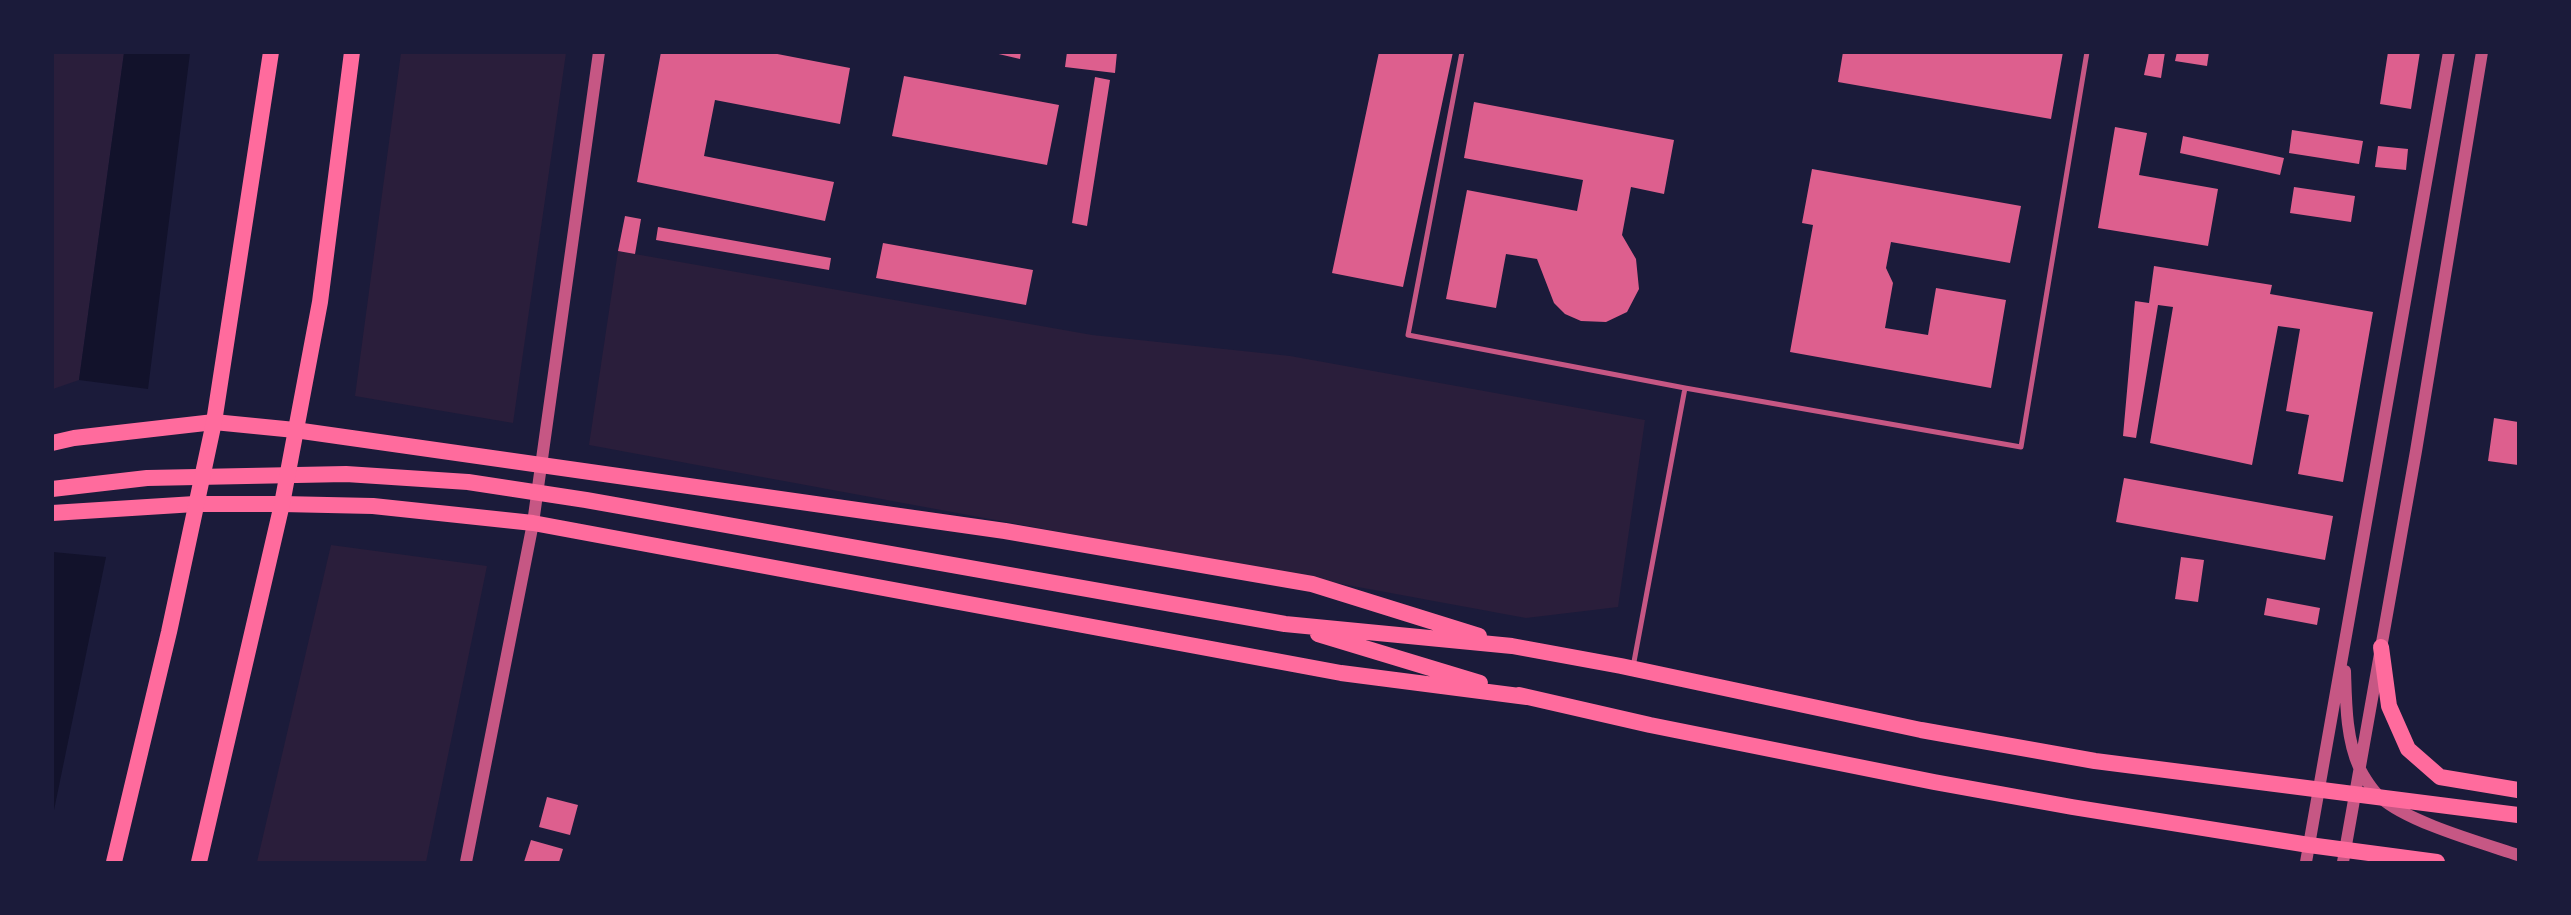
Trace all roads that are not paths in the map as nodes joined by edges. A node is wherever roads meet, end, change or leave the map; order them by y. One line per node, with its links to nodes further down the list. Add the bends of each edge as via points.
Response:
1 (271, 52): 9 (main road)
2 (352, 52): 10 (main road, via 320,302)
3 (599, 52): 12 (street)
4 (1462, 52): 8 (lane, via 1408,335)
5 (2088, 52): 8 (lane, via 2021,447)
6 (2449, 52): 19 (street)
7 (2482, 52): 21 (street)
8 (1685, 388): 22 (lane)
9 (214, 422): 10 (main road); 11 (main road); 14 (main road)
10 (295, 430): 12 (main road); 15 (main road)
11 (52, 443)
12 (541, 465): 17 (street); 20 (main road, via 1005,531 1312,584)
13 (52, 489): 18 (main road, via 147,478 346,474 468,482)
14 (195, 504): 15 (main road); 16 (main road); 33 (main road)
15 (282, 504): 17 (main road, via 373,506); 34 (main road)
16 (52, 513)
17 (533, 523): 23 (main road, via 1341,673); 35 (street)
18 (1285, 624): 20 (main road); 23 (main road)
19 (2345, 643): 24 (street, via 2348,718); 25 (street)
20 (1512, 646): 22 (main road)
21 (2381, 647): 24 (street); 26 (main road, via 2389,706 2408,749 2440,777)
22 (1633, 668): 25 (main road, via 1921,730 2095,761)
23 (1527, 697): 30 (main road, via 1934,782)
24 (2359, 767): 27 (street); 28 (street)
25 (2319, 790): 27 (main road); 30 (street)
26 (2518, 790)
27 (2355, 795): 28 (main road); 32 (street)
28 (2380, 797): 29 (main road); 31 (street, via 2408,815)
29 (2518, 815)
30 (2309, 845): 32 (main road); 36 (street)
31 (2518, 855)
32 (2344, 856): 37 (main road)
33 (114, 863)
34 (199, 863)
35 (466, 863)
36 (2306, 863)
37 (2437, 863)

